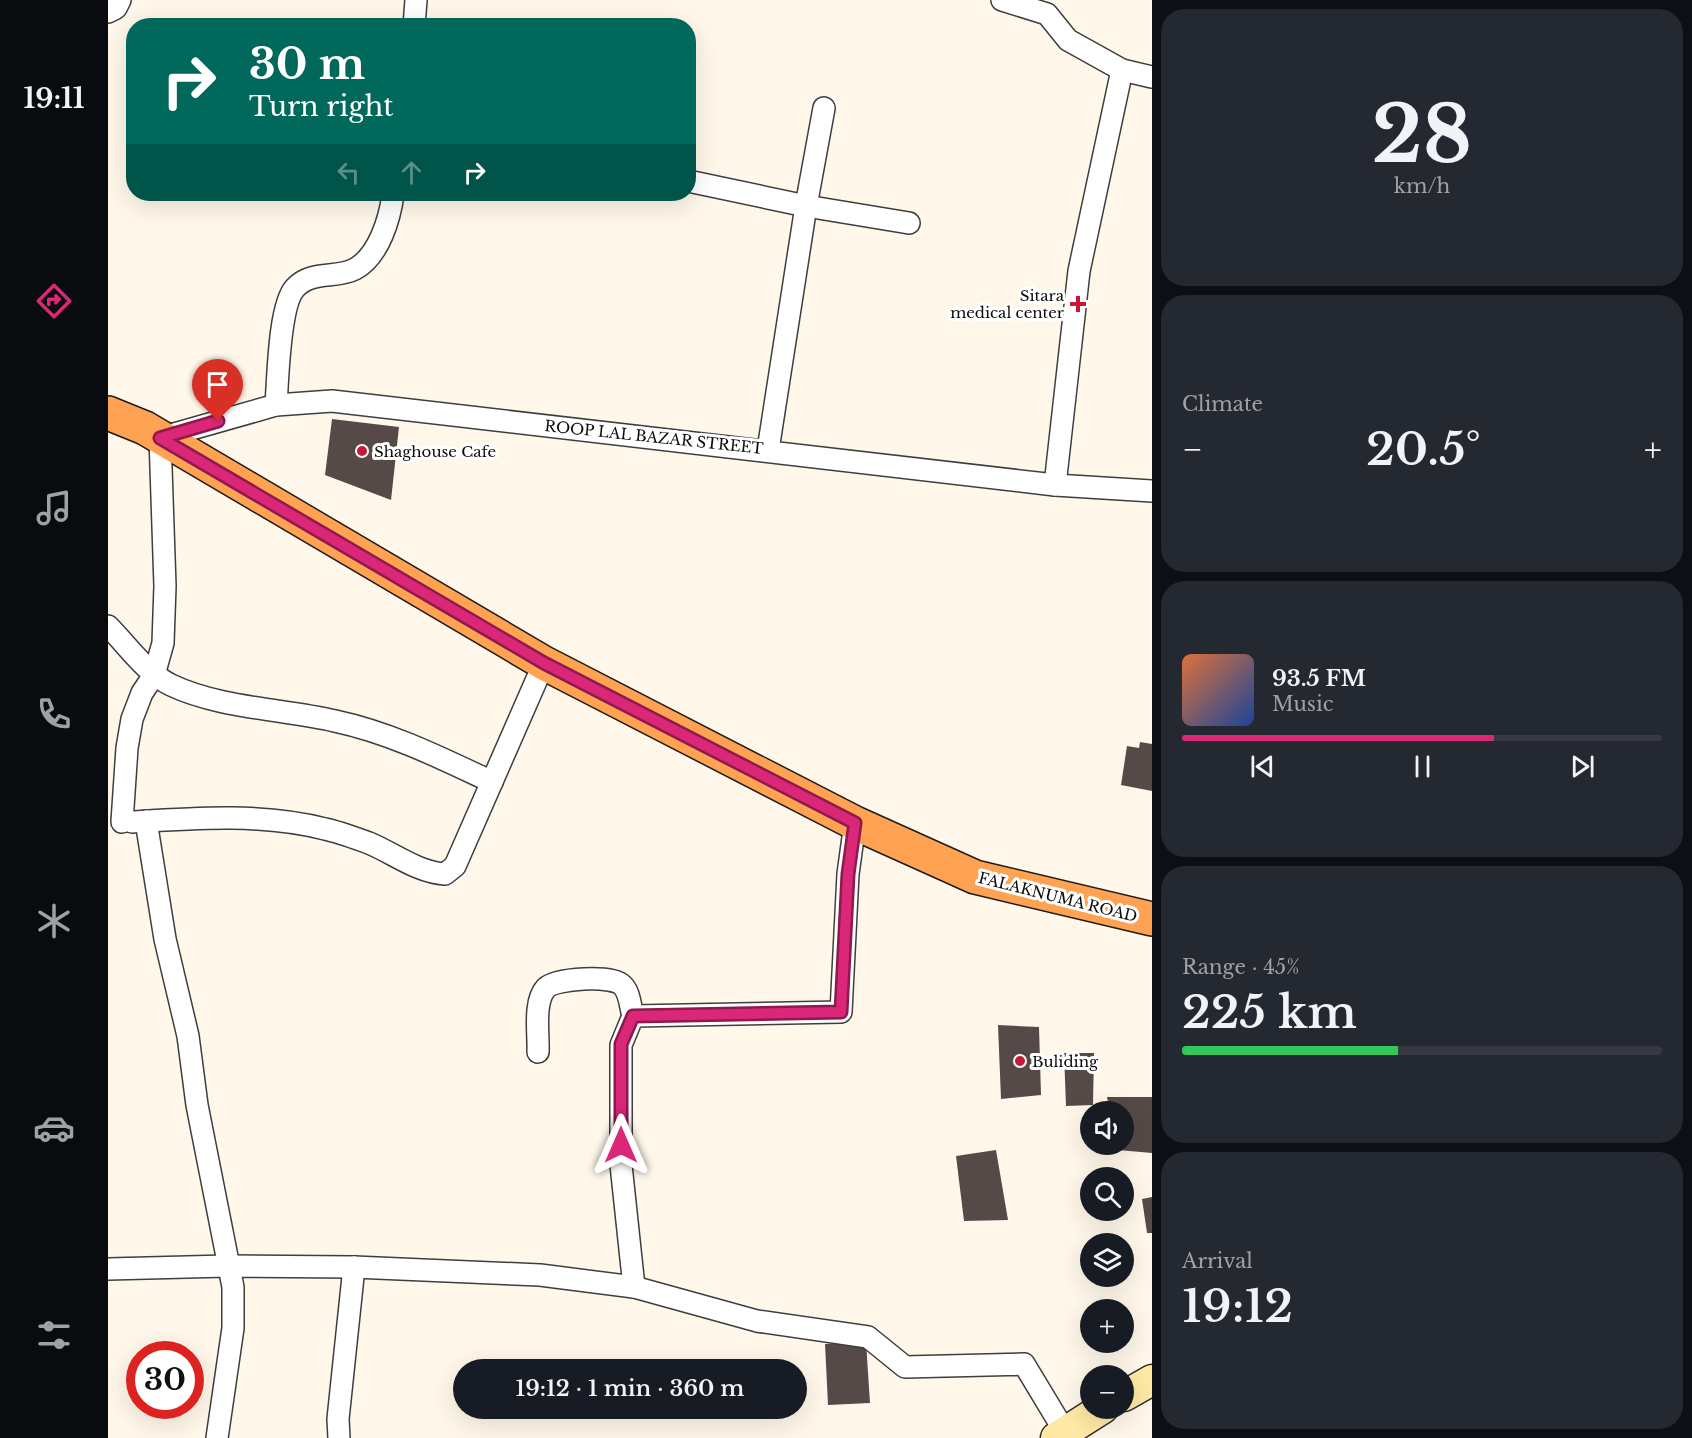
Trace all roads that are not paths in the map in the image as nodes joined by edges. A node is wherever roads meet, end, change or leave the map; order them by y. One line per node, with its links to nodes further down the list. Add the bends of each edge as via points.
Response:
1 (120, 0): 5 (street)
2 (416, 0): 6 (street)
3 (1002, 0): 4 (street)
4 (1049, 7): 7 (street, via 1068,40)
5 (108, 12)
6 (415, 18)
7 (1122, 70): 8 (street); 18 (street, via 1079,272)
8 (1152, 77)
9 (824, 108): 12 (street)
10 (696, 183): 12 (street)
11 (391, 201): 14 (street, via 372,254 354,270 309,278 294,288 285,306)
12 (806, 206): 13 (street); 17 (street)
13 (909, 223)
14 (276, 405): 16 (street, ROOP LAL BAZAR STREET); 17 (street, ROOP LAL BAZAR STREET, via 332,401)
15 (108, 413): 16 (highway, FALAKNUMA ROAD)
16 (160, 438): 21 (highway, FALAKNUMA ROAD); 22 (street, via 165,617)
17 (768, 450): 18 (street, ROOP LAL BAZAR STREET)
18 (1055, 485): 19 (street, ROOP LAL BAZAR STREET)
19 (1152, 491)
20 (108, 626): 22 (street)
21 (544, 663): 23 (street); 26 (highway, FALAKNUMA ROAD)
22 (154, 675): 23 (street, via 212,699 374,730); 25 (street, via 132,719)
23 (492, 782): 24 (street, via 455,866 445,874 418,868 369,843 289,822 202,818)
24 (146, 821): 25 (street); 30 (street, via 165,939 188,1036)
25 (115, 823)
26 (855, 823): 27 (highway, FALAKNUMA ROAD, via 975,876); 28 (street, via 848,874 841,1012)
27 (1152, 919)
28 (633, 1016): 29 (street, via 626,990 615,980 555,983 546,988 540,999); 33 (street, via 621,1044 621,1165)
29 (538, 1052)
30 (226, 1266): 31 (street); 32 (street); 38 (street, via 232,1287 233,1328)
31 (354, 1267): 33 (street, via 540,1275); 39 (street)
32 (108, 1269)
33 (634, 1287): 37 (street, via 757,1321 868,1337 905,1367 1024,1365)
34 (1152, 1380): 35 (main road)
35 (1134, 1390)
36 (1085, 1419): 37 (main road)
37 (1060, 1435)
38 (217, 1438)
39 (339, 1438)

